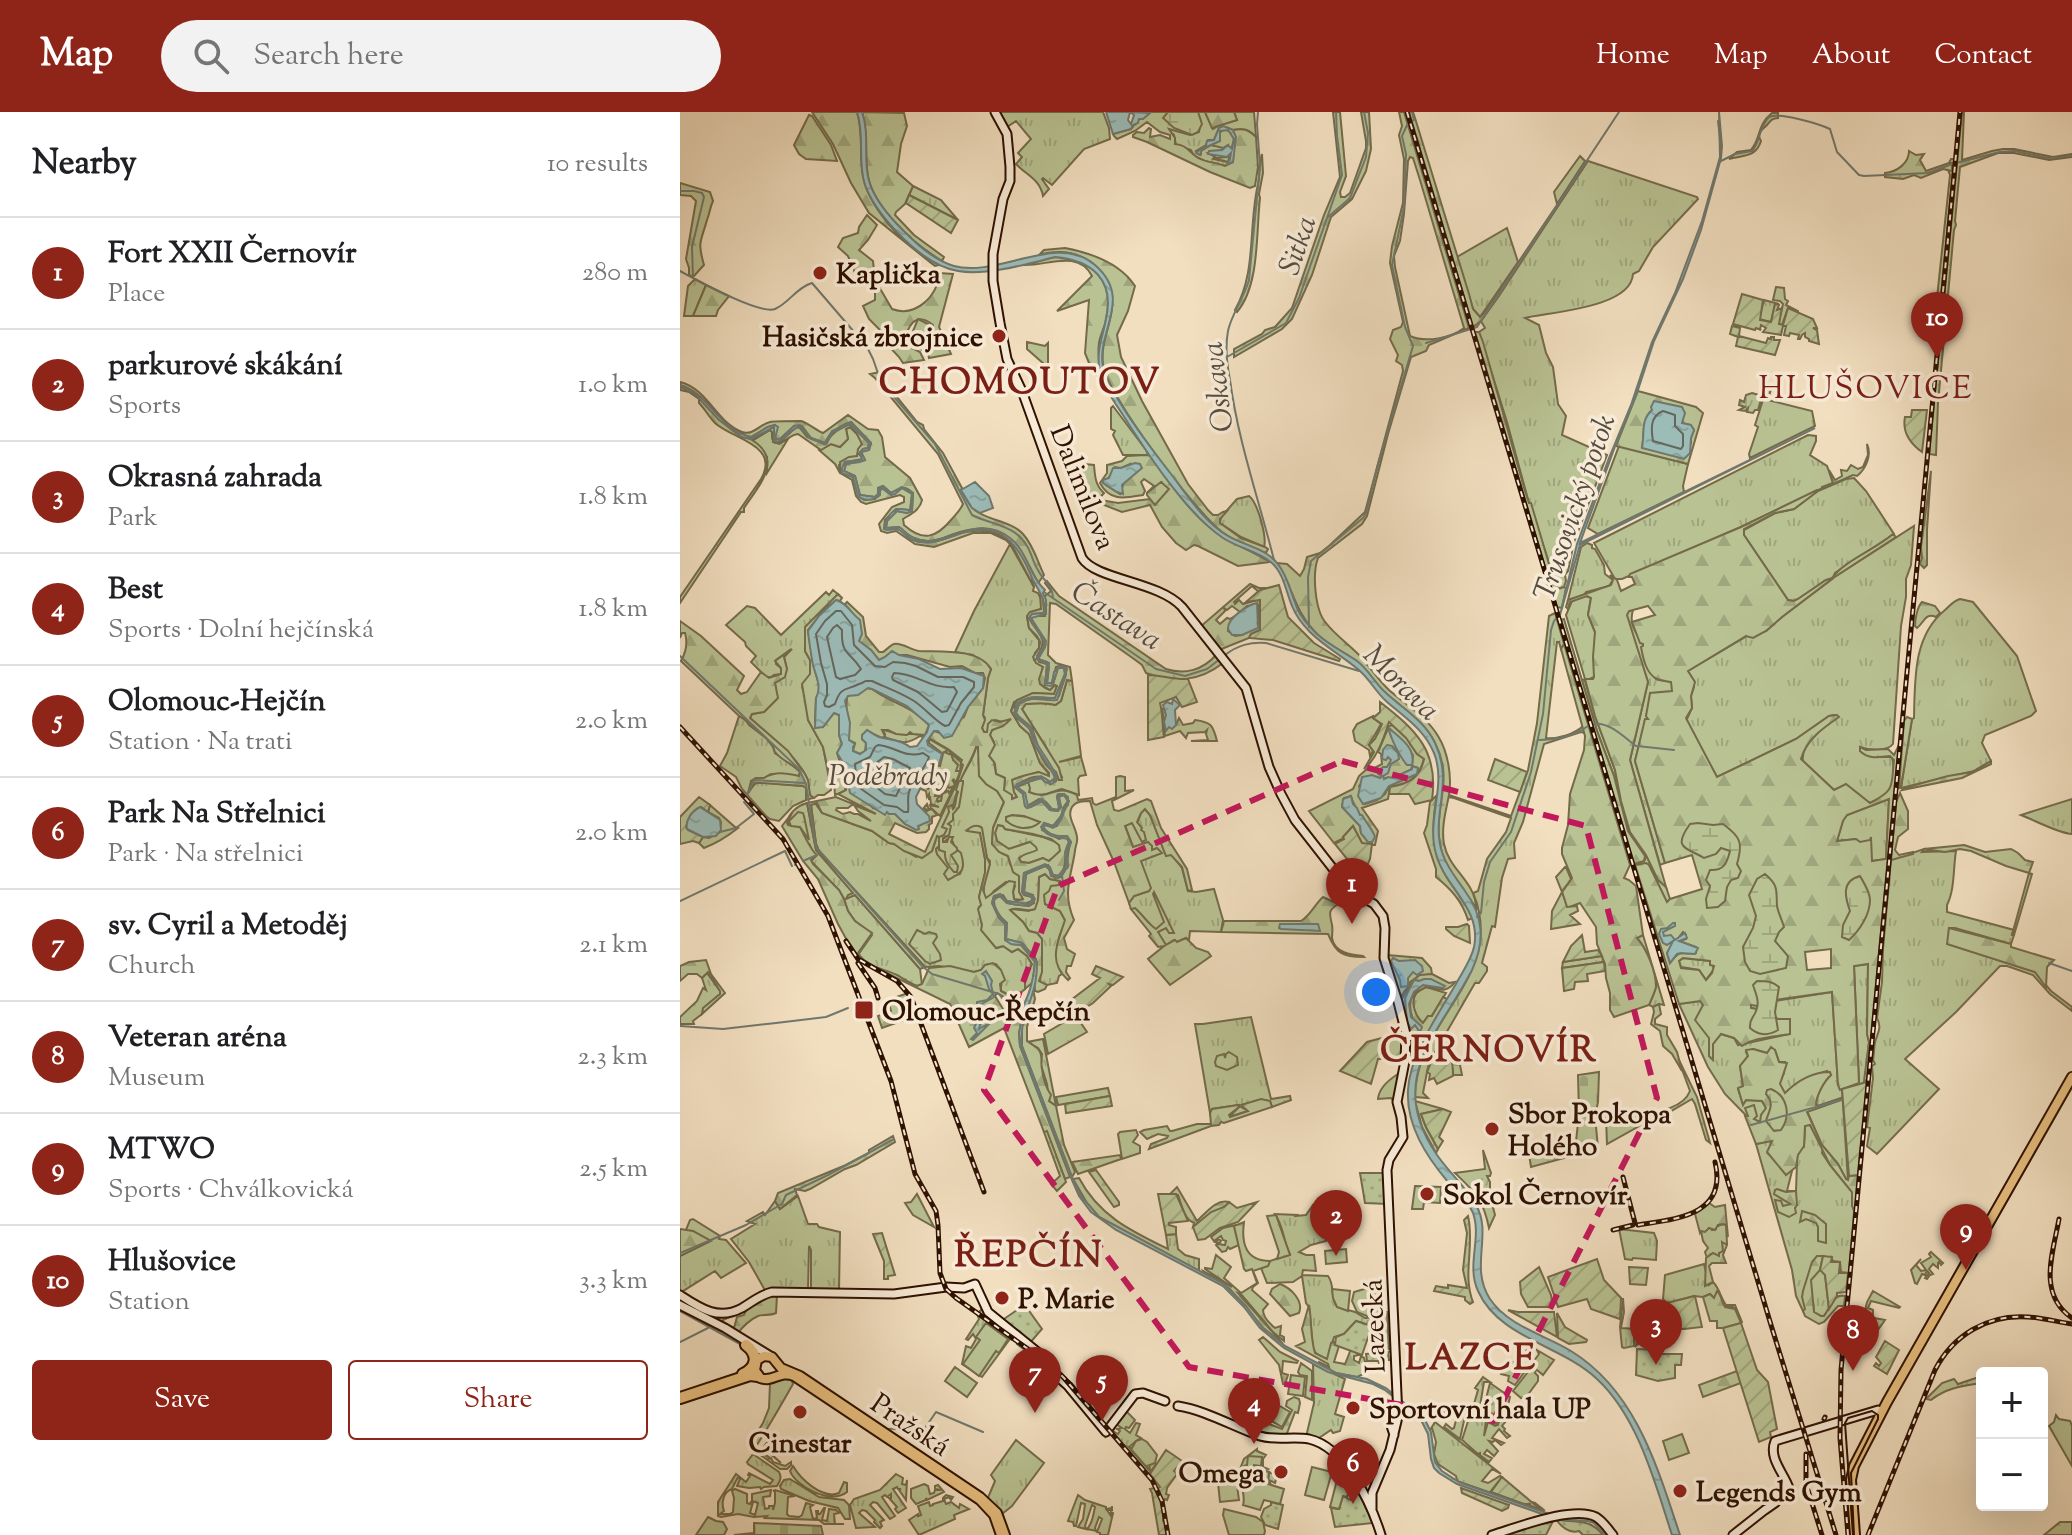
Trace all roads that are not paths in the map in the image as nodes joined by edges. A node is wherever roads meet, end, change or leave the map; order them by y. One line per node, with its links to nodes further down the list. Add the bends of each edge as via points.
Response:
1 (995, 112): 3 (main road, Dalimilova, via 1008,139 1010,177 993,261 1007,359 1082,558 1092,568 1177,602 1246,688 1269,767 1293,816 1345,884 1383,916 1384,960 1406,1034)
2 (2072, 1077): 12 (main road)
3 (1397, 1096): 17 (main road, Lazecká, via 1403,1136 1387,1172 1397,1407 1394,1431)
4 (680, 1295): 13 (main road, via 706,1311 723,1314 770,1292 904,1294 975,1284 988,1312 1040,1354 1042,1363 1109,1428 1137,1393)
5 (680, 1307): 6 (main road); 7 (main road)
6 (746, 1345): 8 (main road, via 755,1351); 9 (highway, via 755,1359)
7 (775, 1361): 8 (main road, via 763,1356); 10 (main road, via 778,1371); 19 (main road, Pražská, via 983,1499 999,1516)
8 (756, 1368): 9 (highway); 10 (main road, via 765,1380); 11 (highway, via 750,1375)
9 (743, 1374): 11 (highway)
10 (773, 1377): 19 (main road, Pražská, via 795,1377 978,1499 994,1515)
11 (680, 1396)
12 (1887, 1402): 14 (main road); 15 (main road)
13 (1178, 1406): 16 (main road); 16 (main road)
14 (1878, 1409): 15 (main road); 22 (main road, via 1777,1440 1772,1447 1788,1491)
15 (1876, 1422): 23 (main road, via 1851,1472)
16 (1224, 1423): 17 (main road, via 1272,1439 1311,1440 1331,1450 1360,1486)
17 (1372, 1490): 18 (main road)
18 (1380, 1532)
19 (1003, 1535)
20 (1492, 1535): 21 (main road, via 1566,1514 1591,1515)
21 (1613, 1535)
22 (1733, 1535)
23 (1854, 1535)

